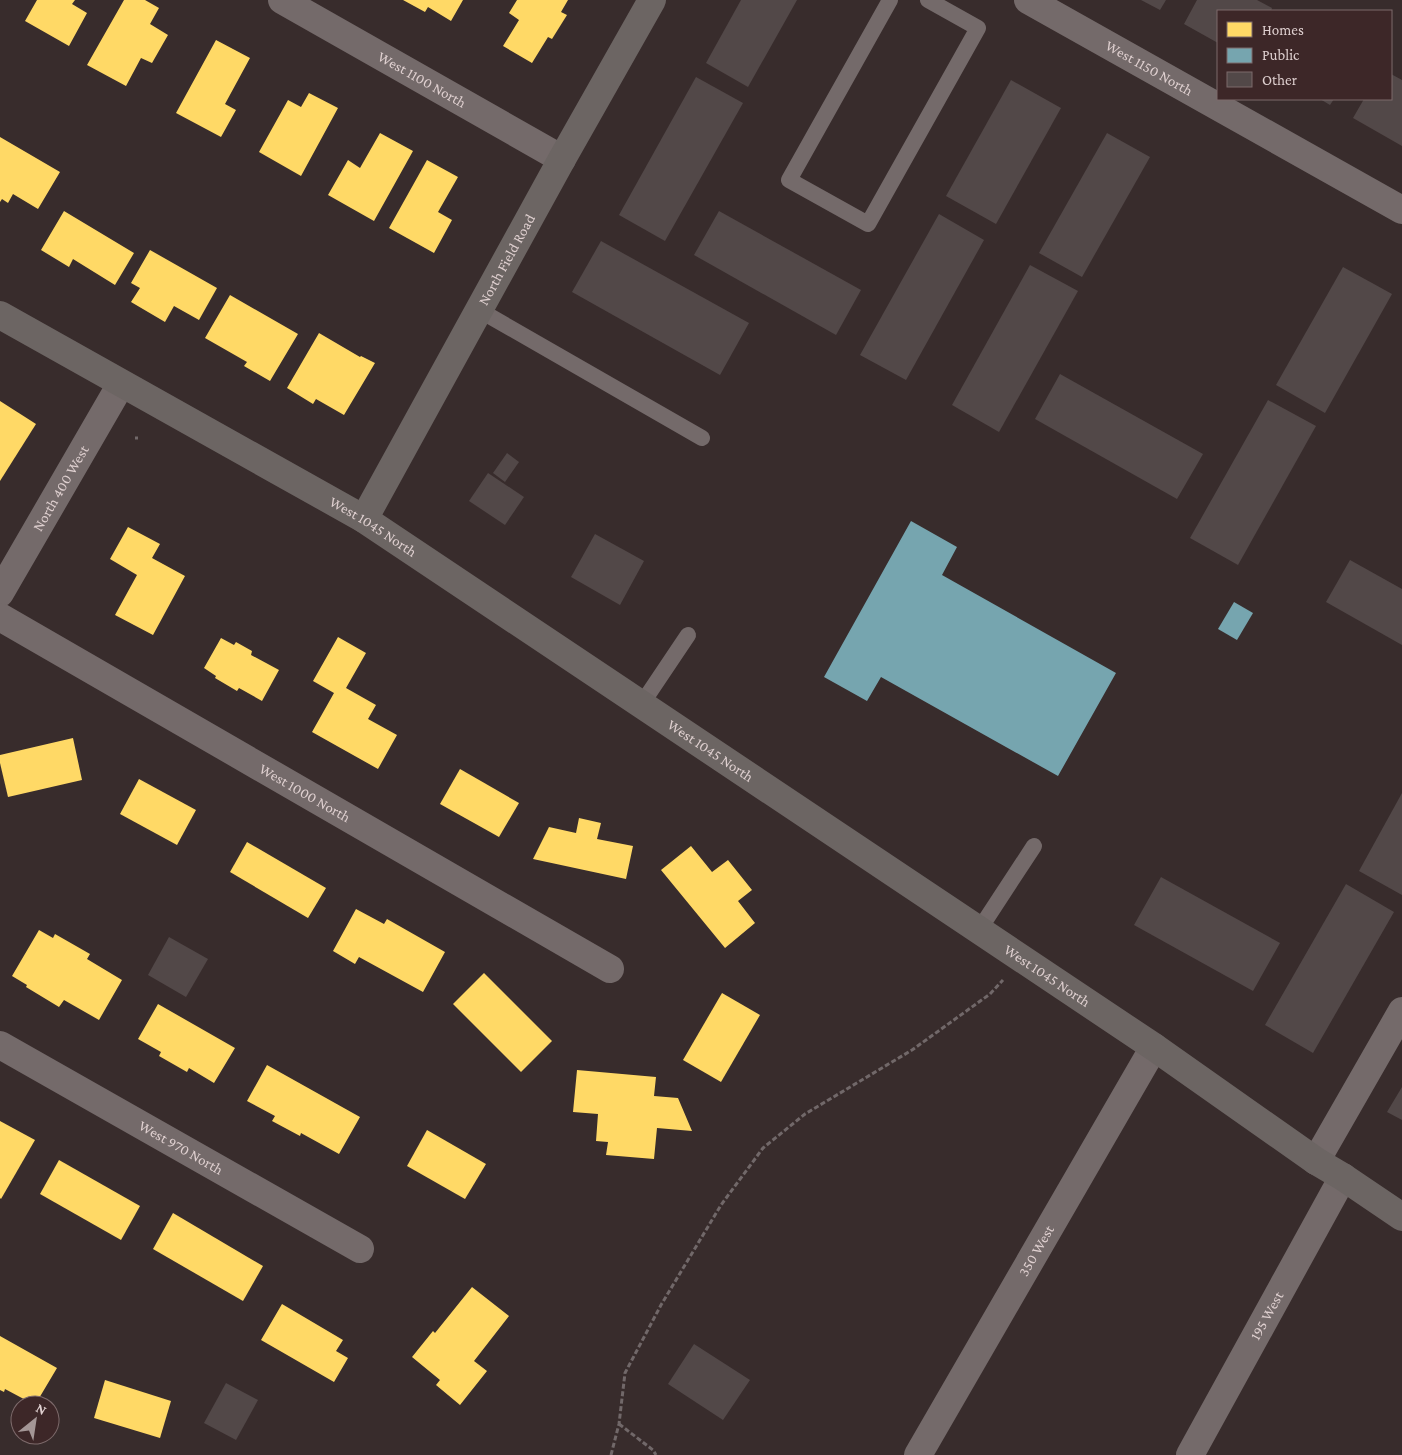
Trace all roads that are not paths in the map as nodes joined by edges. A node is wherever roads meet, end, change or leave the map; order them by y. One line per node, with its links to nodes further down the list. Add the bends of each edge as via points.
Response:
1 (282, 0): 7 (street, West 1100 North)
2 (652, 0): 7 (main road, North Field Road)
3 (890, 0): 6 (lane, via 789,180 868,224 978,28)
4 (928, 0): 6 (lane)
5 (1028, 0): 8 (street, West 1150 North)
6 (946, 4)
7 (562, 159): 9 (main road, North Field Road)
8 (1402, 210)
9 (479, 310): 12 (lane); 13 (main road, North Field Road)
10 (0, 315): 11 (main road, West 1045 North)
11 (121, 384): 13 (main road, West 1045 North); 14 (street, North 400 West)
12 (702, 438)
13 (364, 519): 17 (main road, West 1045 North)
14 (0, 593)
15 (0, 617): 20 (street, West 1000 North)
16 (688, 635): 17 (lane)
17 (641, 705): 19 (main road, West 1045 North)
18 (1034, 846): 19 (lane)
19 (978, 930): 23 (main road, West 1045 North)
20 (610, 969)
21 (1402, 1011): 24 (street)
22 (0, 1045): 27 (street, West 970 North)
23 (1154, 1047): 24 (main road, West 1045 North); 28 (street, 350 West)
24 (1316, 1161): 25 (main road, West 1045 North)
25 (1343, 1177): 26 (main road, West 1045 North); 29 (street, 195 West)
26 (1402, 1217)
27 (360, 1249)
28 (918, 1455)
29 (1190, 1455)

